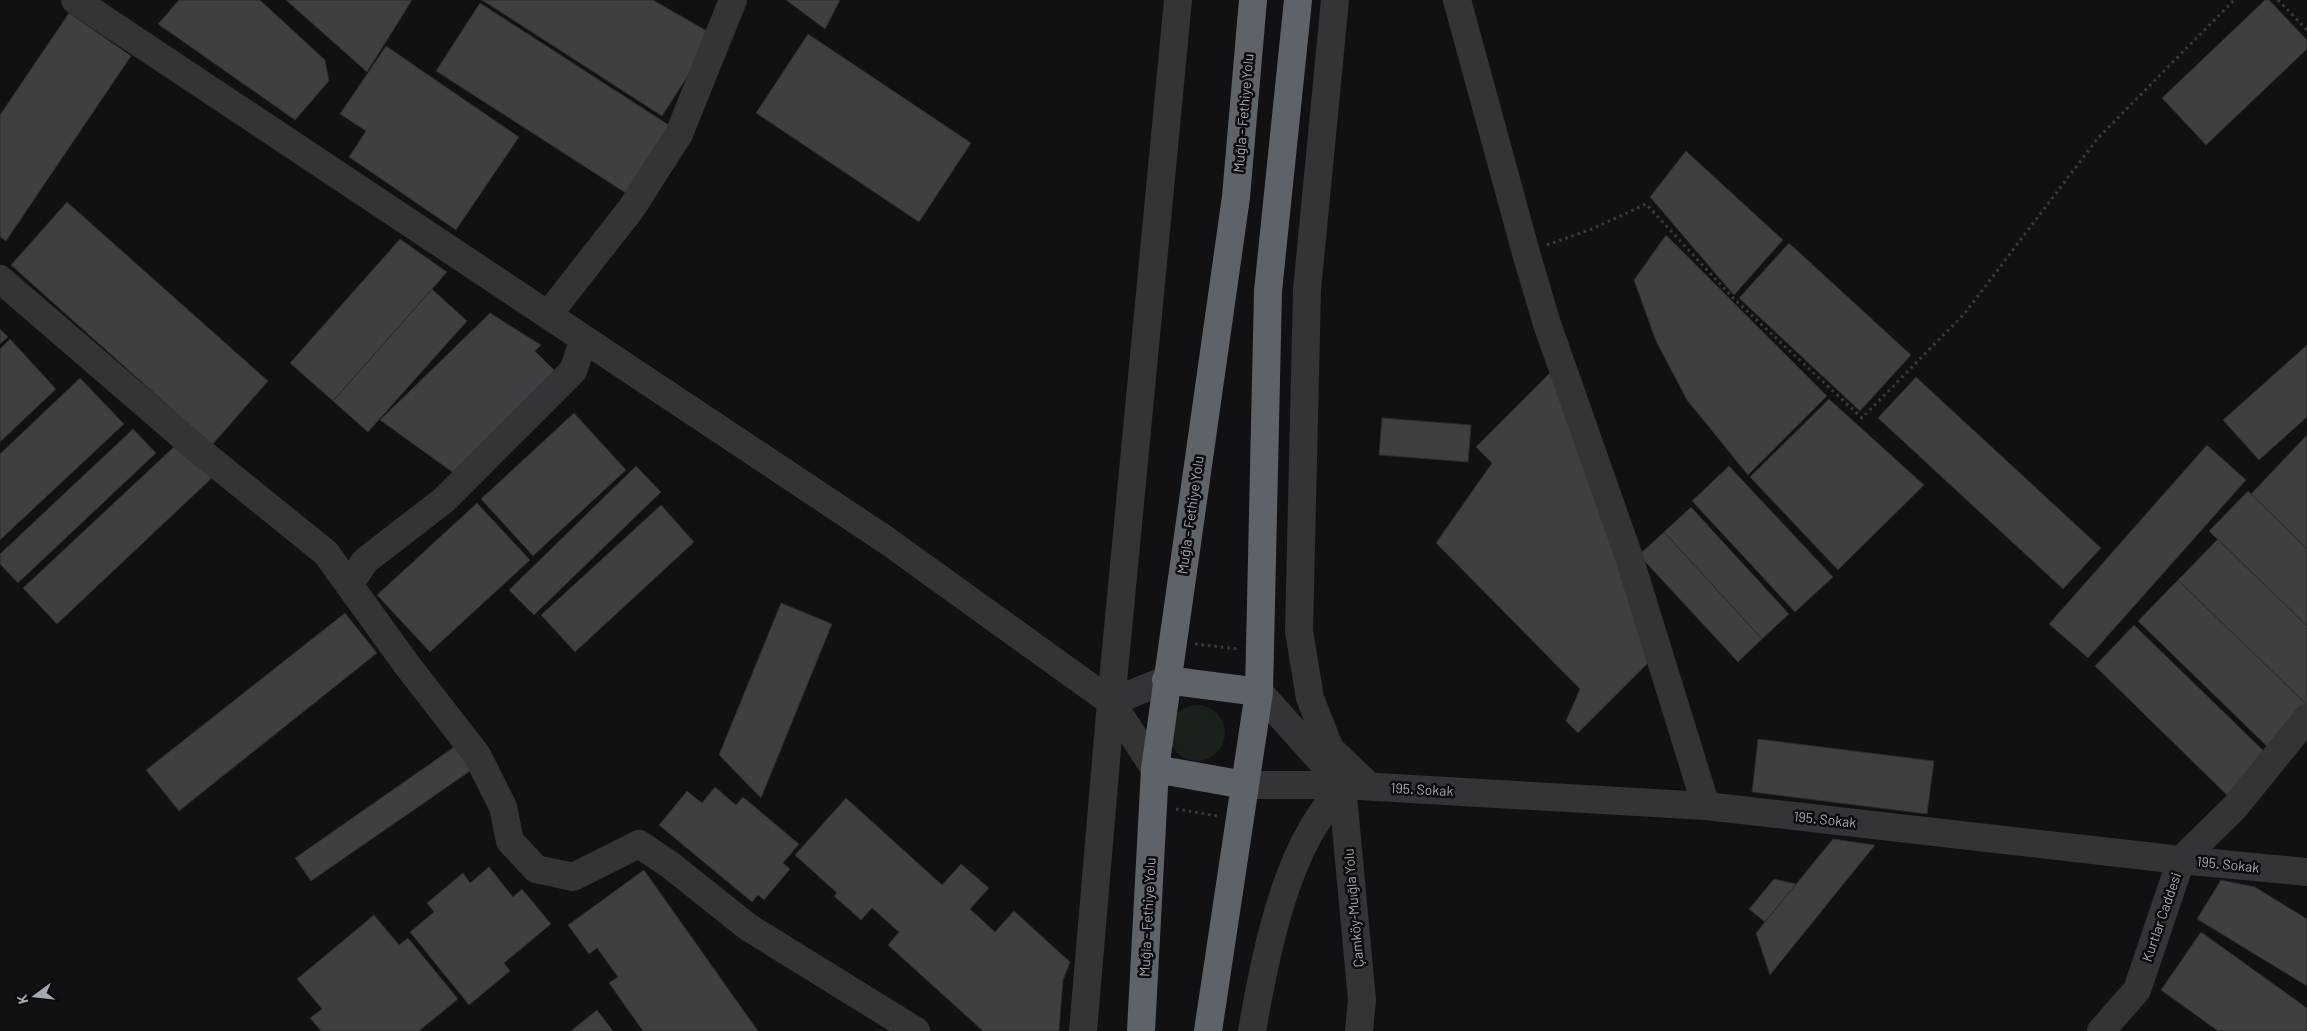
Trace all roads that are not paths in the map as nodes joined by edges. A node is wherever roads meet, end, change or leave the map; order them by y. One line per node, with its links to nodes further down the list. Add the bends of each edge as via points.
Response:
1 (75, 0): 9 (street)
2 (733, 0): 9 (street, via 679,134 631,209)
3 (1178, 0): 14 (street)
4 (1254, 0): 12 (highway, Muğla - Fethiye Yolu, via 1236,196)
5 (1298, 0): 13 (highway, via 1268,291)
6 (1335, 0): 19 (street, via 1307,290 1299,631 1310,698 1330,749)
7 (1458, 0): 20 (street, via 1547,324 1629,556)
8 (0, 279): 11 (street, via 196,448 326,553)
9 (548, 315): 10 (street)
10 (584, 339): 11 (street, via 573,371 444,500 365,561); 14 (street, via 886,540)
11 (349, 585): 23 (street, via 406,665 477,755 503,807 510,841 536,869 573,877 639,844 748,926)
12 (1166, 680): 13 (highway); 14 (street); 16 (highway, Muğla - Fethiye Yolu)
13 (1259, 692): 17 (street); 18 (highway)
14 (1111, 702): 16 (street); 24 (street)
15 (2307, 718): 21 (street, Kurtlar Caddesi, via 2234,808)
16 (1155, 769): 18 (highway); 25 (highway, Muğla - Fethiye Yolu)
17 (1342, 784): 18 (street, 195. Sokak); 19 (street, 195. Sokak); 27 (street, via 1311,830 1286,889 1261,978); 28 (street, Çamköy-Muığla Yolu, via 1362,1000)
18 (1245, 785): 26 (highway)
19 (1369, 786): 20 (street, 195. Sokak)
20 (1706, 806): 21 (street, 195. Sokak)
21 (2181, 860): 22 (street, 195. Sokak); 29 (street, Kurtlar Caddesi, via 2137,990)
22 (2307, 872)
23 (916, 1031)
24 (1083, 1031)
25 (1141, 1031)
26 (1208, 1031)
27 (1252, 1031)
28 (1359, 1031)
29 (2101, 1031)

